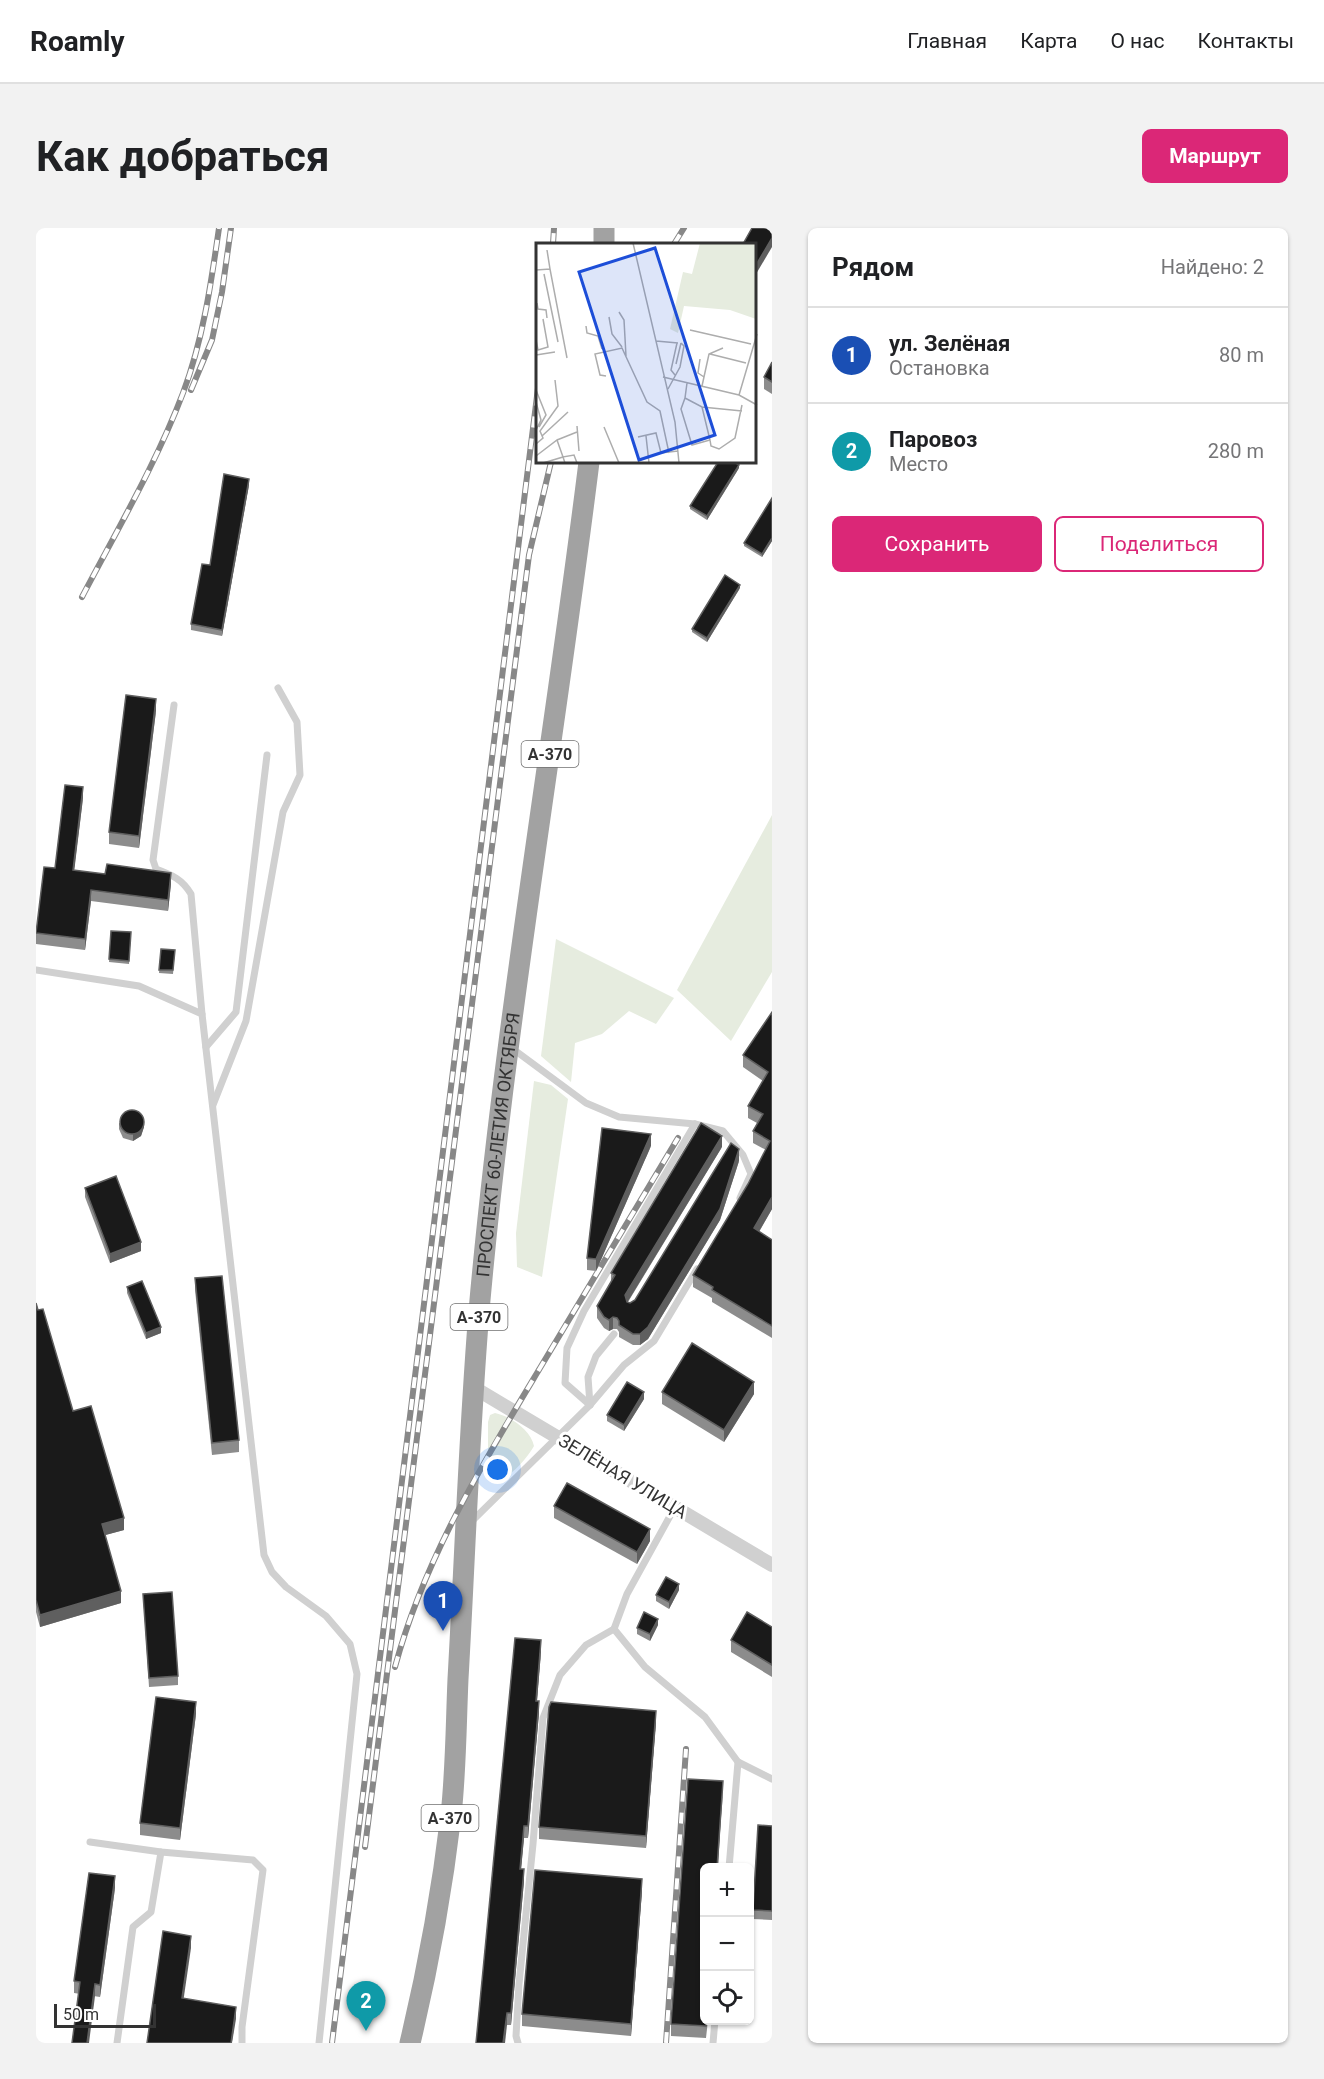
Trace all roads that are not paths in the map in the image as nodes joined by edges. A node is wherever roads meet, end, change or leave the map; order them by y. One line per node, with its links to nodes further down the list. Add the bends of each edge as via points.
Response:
1 (589, 464): 7 (highway, ПРОСПЕКТ 60-ЛЕТИЯ ОКТЯБРЯ / А-370)
2 (278, 688): 9 (lane, via 297,722 300,775 283,812 246,1021)
3 (174, 705): 6 (lane, via 153,860 156,869 184,882 191,894)
4 (267, 755): 8 (lane, via 236,1012)
5 (36, 970): 6 (lane, via 139,986)
6 (202, 1014): 8 (lane)
7 (508, 1046): 10 (lane, via 586,1103 611,1114); 16 (highway, ПРОСПЕКТ 60-ЛЕТИЯ ОКТЯБРЯ / А-370)
8 (206, 1047): 9 (lane)
9 (213, 1107): 31 (lane, via 264,1555 272,1572 286,1587 326,1617 350,1644 357,1674)
10 (695, 1124): 11 (lane, via 723,1131); 17 (lane, via 584,1311 567,1348 565,1383)
11 (732, 1142): 12 (lane); 13 (lane, via 751,1174)
12 (727, 1152)
13 (737, 1203)
14 (701, 1262): 17 (lane, via 654,1341 624,1365)
15 (614, 1334): 17 (lane, via 596,1356 588,1377)
16 (473, 1387): 18 (street, ЗЕЛЁНАЯ УЛИЦА); 20 (highway, ПРОСПЕКТ 60-ЛЕТИЯ ОКТЯБРЯ / А-370)
17 (590, 1406): 18 (lane)
18 (558, 1437): 19 (street, ЗЕЛЁНАЯ УЛИЦА); 20 (lane)
19 (675, 1507): 21 (street, ЗЕЛЁНАЯ УЛИЦА); 22 (lane, via 627,1594)
20 (467, 1526): 32 (highway, ПРОСПЕКТ 60-ЛЕТИЯ ОКТЯБРЯ / А-370, via 451,1812 424,1983)
21 (772, 1565)
22 (614, 1629): 23 (lane, via 645,1667 705,1717); 33 (lane, via 586,1645 560,1675 543,1718 519,1984)
23 (738, 1762): 24 (lane); 27 (lane)
24 (772, 1779)
25 (90, 1842): 26 (lane)
26 (161, 1852): 29 (lane, via 151,1912 134,1927); 30 (lane, via 254,1860 263,1870)
27 (729, 1863)
28 (715, 2025): 34 (lane)
29 (117, 2043)
30 (242, 2043)
31 (319, 2043)
32 (410, 2043)
33 (519, 2043)
34 (713, 2043)

